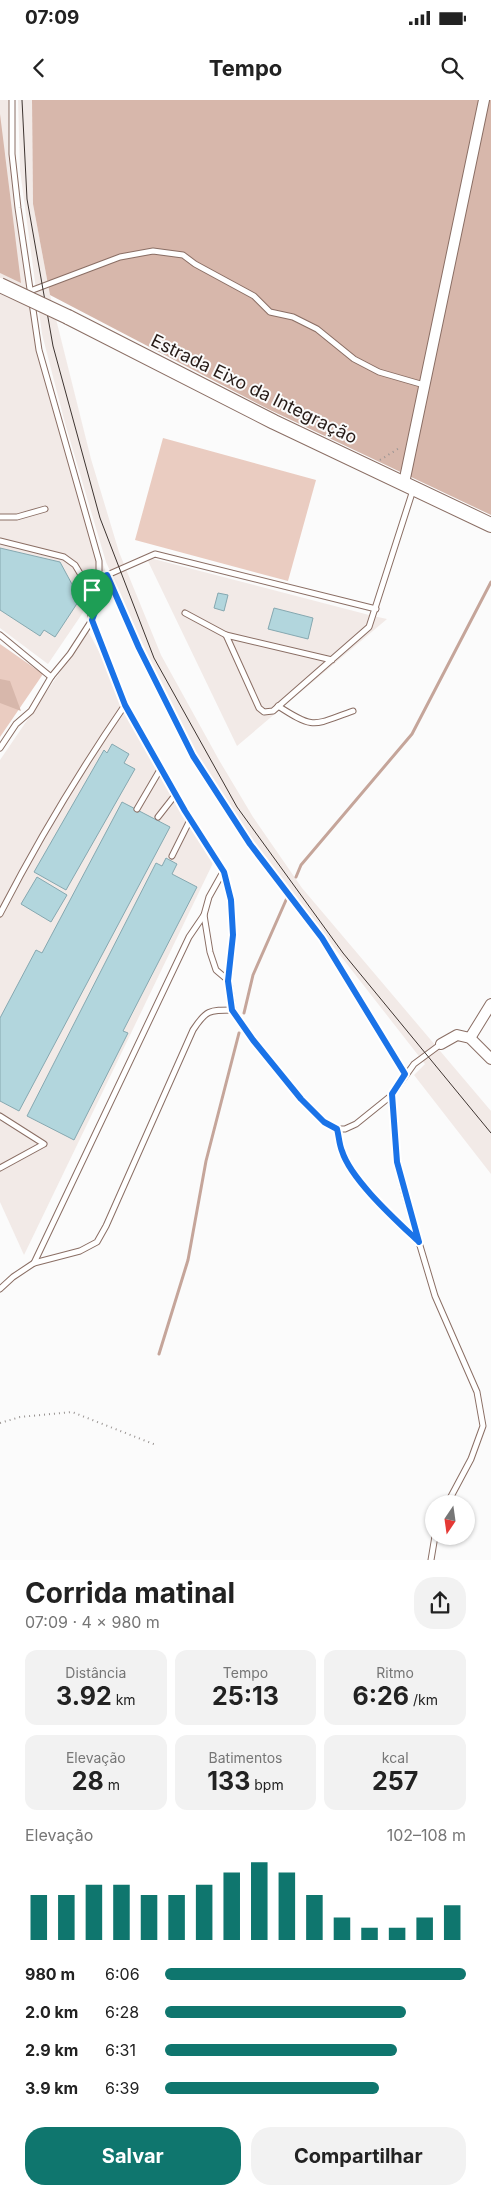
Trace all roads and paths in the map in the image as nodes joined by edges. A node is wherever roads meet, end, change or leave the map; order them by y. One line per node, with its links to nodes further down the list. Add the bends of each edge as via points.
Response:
1 (12, 100): 4 (lane, via 12,154)
2 (484, 100): 5 (street)
3 (0, 285): 7 (main road, Estrada Eixo da Integração, bridge)
4 (30, 291): 5 (lane, via 120,257 153,251 183,255 254,296 270,312 293,317 317,329 354,359 379,372); 14 (lane, via 39,350 99,561)
5 (424, 385): 6 (street)
6 (413, 439): 7 (path); 8 (street)
7 (369, 466): 8 (main road, Estrada Eixo da Integração)
8 (409, 485): 11 (main road, Estrada Eixo da Integração); 15 (lane)
9 (45, 509): 10 (lane, via 17,517)
10 (0, 517)
11 (491, 525)
12 (0, 541): 17 (lane, via 64,557 75,565 81,575)
13 (107, 575): 14 (lane); 15 (lane, via 155,554); 41 (lane, via 193,756 250,844 322,938)
14 (100, 578): 17 (lane)
15 (376, 609): 20 (lane, via 370,627)
16 (185, 612): 19 (lane)
17 (92, 620): 21 (lane); 22 (lane)
18 (0, 635): 21 (lane)
19 (226, 635): 20 (lane); 23 (lane, via 259,708 268,712)
20 (332, 660): 23 (lane)
21 (51, 677): 25 (lane, via 31,711 16,724)
22 (125, 705): 26 (lane); 33 (lane, via 66,796)
23 (278, 706): 24 (lane, via 299,720 317,724)
24 (353, 711)
25 (0, 748)
26 (161, 768): 27 (lane); 28 (lane)
27 (176, 794): 29 (lane); 30 (lane)
28 (137, 808)
29 (158, 817)
30 (190, 820): 31 (lane); 32 (lane)
31 (172, 856)
32 (224, 872): 34 (lane, via 209,897); 35 (lane, via 231,900 233,935)
33 (0, 914)
34 (204, 915): 35 (lane, via 216,970); 47 (lane, via 189,937)
35 (228, 981): 37 (lane)
36 (491, 1004): 38 (street)
37 (232, 1010): 44 (lane, via 301,1099 324,1122); 47 (lane, via 213,1010 203,1014 193,1030 97,1242 80,1251)
38 (470, 1038): 39 (street, via 457,1035); 40 (street)
39 (441, 1044): 41 (lane)
40 (491, 1059)
41 (405, 1074): 42 (lane)
42 (392, 1094): 44 (lane, via 356,1124); 46 (lane, via 397,1162)
43 (0, 1116): 45 (lane, via 44,1144)
44 (337, 1129): 46 (lane, via 342,1153 356,1177)
45 (0, 1168)
46 (419, 1242): 51 (lane, via 435,1296 477,1392 483,1426 471,1459)
47 (34, 1263): 48 (lane)
48 (0, 1289)
49 (0, 1423): 50 (path, via 20,1417 72,1412)
50 (156, 1445)
51 (452, 1495)
52 (434, 1545): 53 (lane)
53 (431, 1560)

